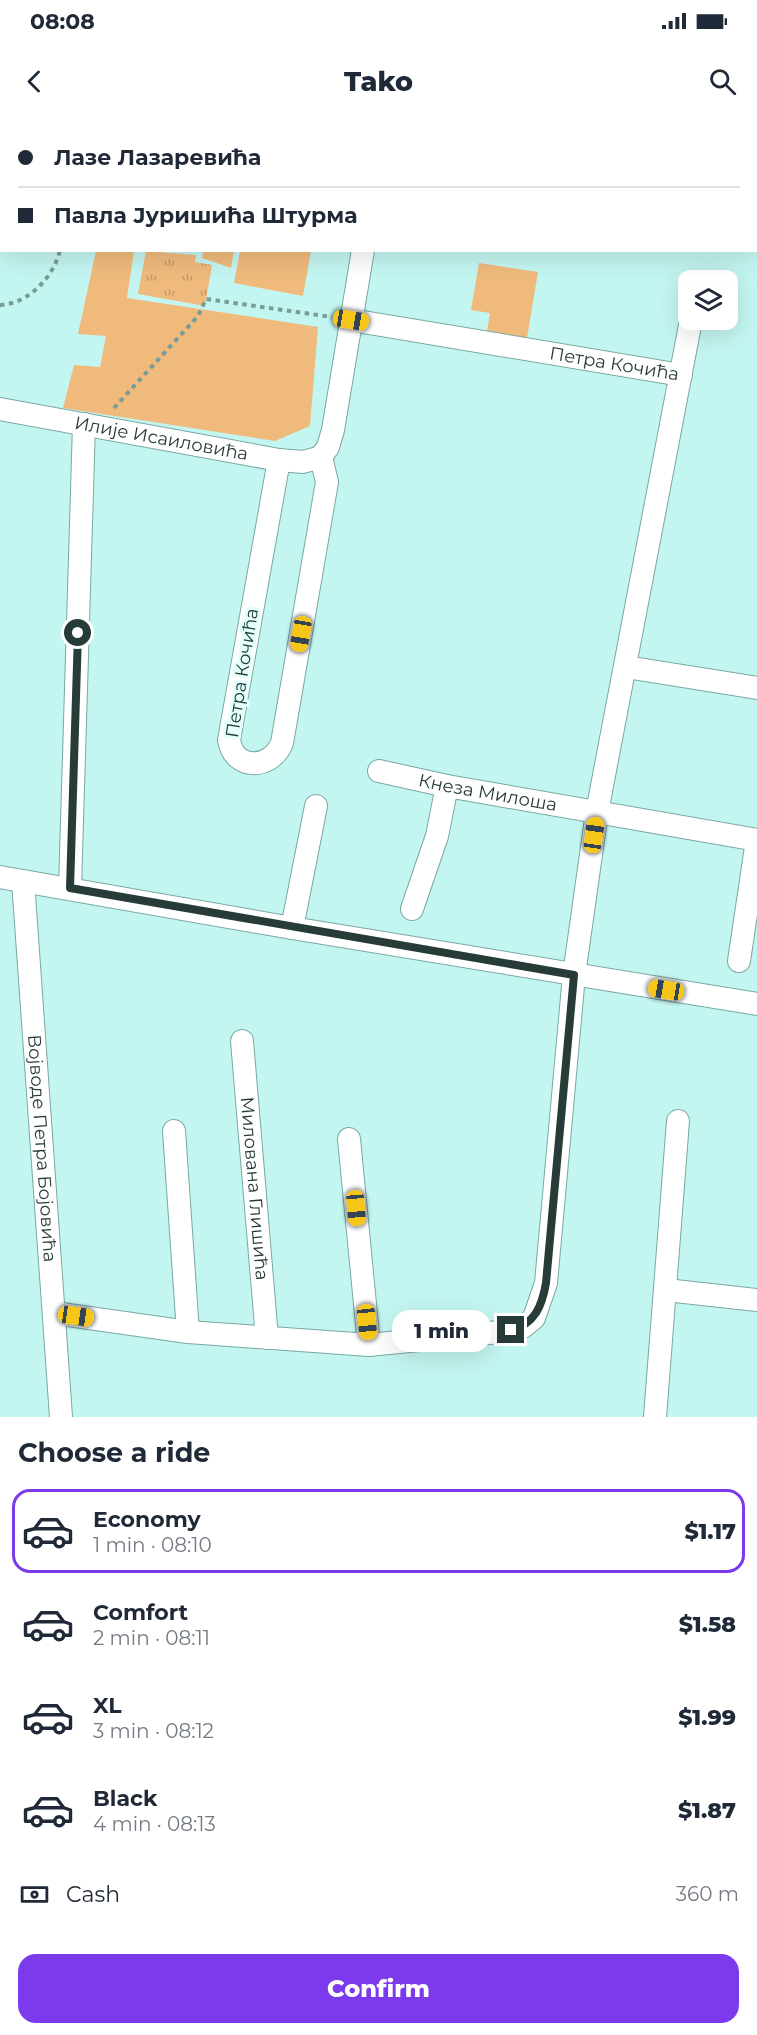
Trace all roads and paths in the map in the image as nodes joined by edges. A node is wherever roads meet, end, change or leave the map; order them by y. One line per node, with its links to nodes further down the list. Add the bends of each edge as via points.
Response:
1 (59, 252): 3 (path, via 54,267 35,290 22,299)
2 (363, 252): 4 (street)
3 (0, 305)
4 (351, 320): 6 (street, Петра Кочића); 8 (path, via 206,299 198,316); 9 (street, via 333,430)
5 (689, 330): 6 (street, Петра Кочића)
6 (681, 375): 11 (street)
7 (0, 409): 8 (street, Илије Исаиловића)
8 (91, 425): 10 (street, Илије Исаиловића); 20 (street)
9 (321, 457): 10 (street, Илије Исаиловића, via 303,462); 10 (street, Петра Кочића, via 327,482 282,743 267,762 252,764 238,758 229,740)
10 (279, 460)
11 (626, 667): 12 (street); 16 (street)
12 (757, 688)
13 (380, 771): 14 (street, Кнеза Милоша)
14 (447, 786): 16 (street, Кнеза Милоша); 21 (street, via 437,836)
15 (316, 806): 22 (street)
16 (597, 812): 17 (street, Кнеза Милоша); 24 (street)
17 (757, 840): 23 (street)
18 (0, 877): 19 (street)
19 (23, 880): 20 (street); 32 (street, Војводе Петра Бојовића)
20 (70, 888): 22 (street)
21 (412, 909)
22 (292, 928): 24 (street)
23 (739, 961)
24 (574, 975): 25 (street); 35 (street, via 546,1283 534,1318 523,1327 499,1332)
25 (757, 1004)
26 (242, 1041): 34 (street, Милована Глишића)
27 (678, 1121): 30 (street)
28 (174, 1131): 33 (street)
29 (349, 1139): 35 (street)
30 (666, 1290): 31 (street); 37 (street)
31 (757, 1300)
32 (54, 1313): 33 (street); 36 (street, Војводе Петра Бојовића)
33 (188, 1332): 34 (street)
34 (267, 1338): 35 (street)
35 (369, 1345)
36 (61, 1417)
37 (655, 1417)

